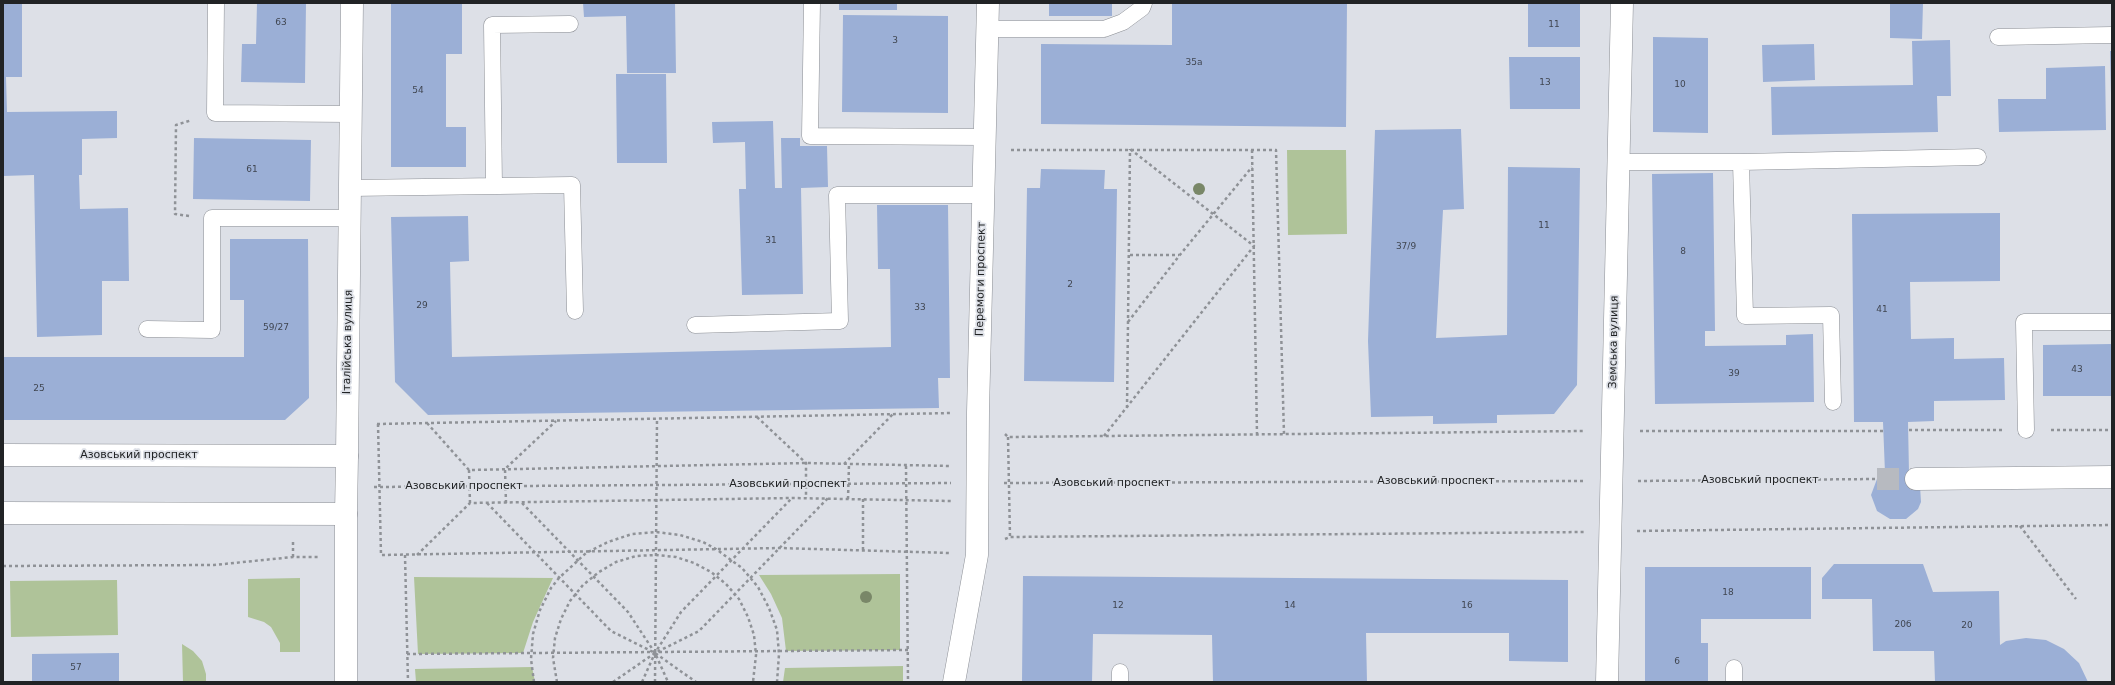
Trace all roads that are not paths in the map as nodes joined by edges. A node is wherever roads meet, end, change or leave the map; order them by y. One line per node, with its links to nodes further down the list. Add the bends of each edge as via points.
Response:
1 (216, 3): 11 (lane, via 215,113)
2 (352, 3): 11 (street, Італійська вулиця)
3 (812, 3): 12 (lane, via 810,136)
4 (988, 3): 8 (street, Перемоги проспект)
5 (1144, 3): 8 (lane, via 1142,8 1123,22 1104,29)
6 (1622, 3): 14 (street, Земська вулиця)
7 (570, 24): 16 (lane, via 492,25)
8 (988, 30): 12 (street, Перемоги проспект)
9 (2112, 35): 10 (lane)
10 (1998, 37)
11 (351, 114): 17 (street, Італійська вулиця)
12 (984, 144): 18 (street, Перемоги проспект)
13 (1978, 157): 15 (lane)
14 (1618, 162): 15 (lane); 34 (street, Земська вулиця)
15 (1742, 162): 24 (lane, via 1745,316 1831,315)
16 (494, 186): 17 (lane); 20 (lane, via 572,185)
17 (350, 188): 19 (street, Італійська вулиця)
18 (983, 195): 22 (lane, via 837,195 840,321); 33 (street, Перемоги проспект, via 977,555)
19 (350, 218): 23 (lane, via 212,218 212,330); 27 (street, Італійська вулиця)
20 (575, 311)
21 (2112, 322): 25 (lane, via 2024,322)
22 (695, 325)
23 (147, 329)
24 (1833, 402)
25 (2026, 430)
26 (3, 455): 27 (street, Азовський проспект)
27 (347, 456): 31 (street, Італійська вулиця)
28 (2112, 477): 29 (street)
29 (1916, 479)
30 (3, 513): 31 (street)
31 (346, 514): 32 (street, Італійська вулиця)
32 (346, 682)
33 (954, 682)
34 (1607, 682)

